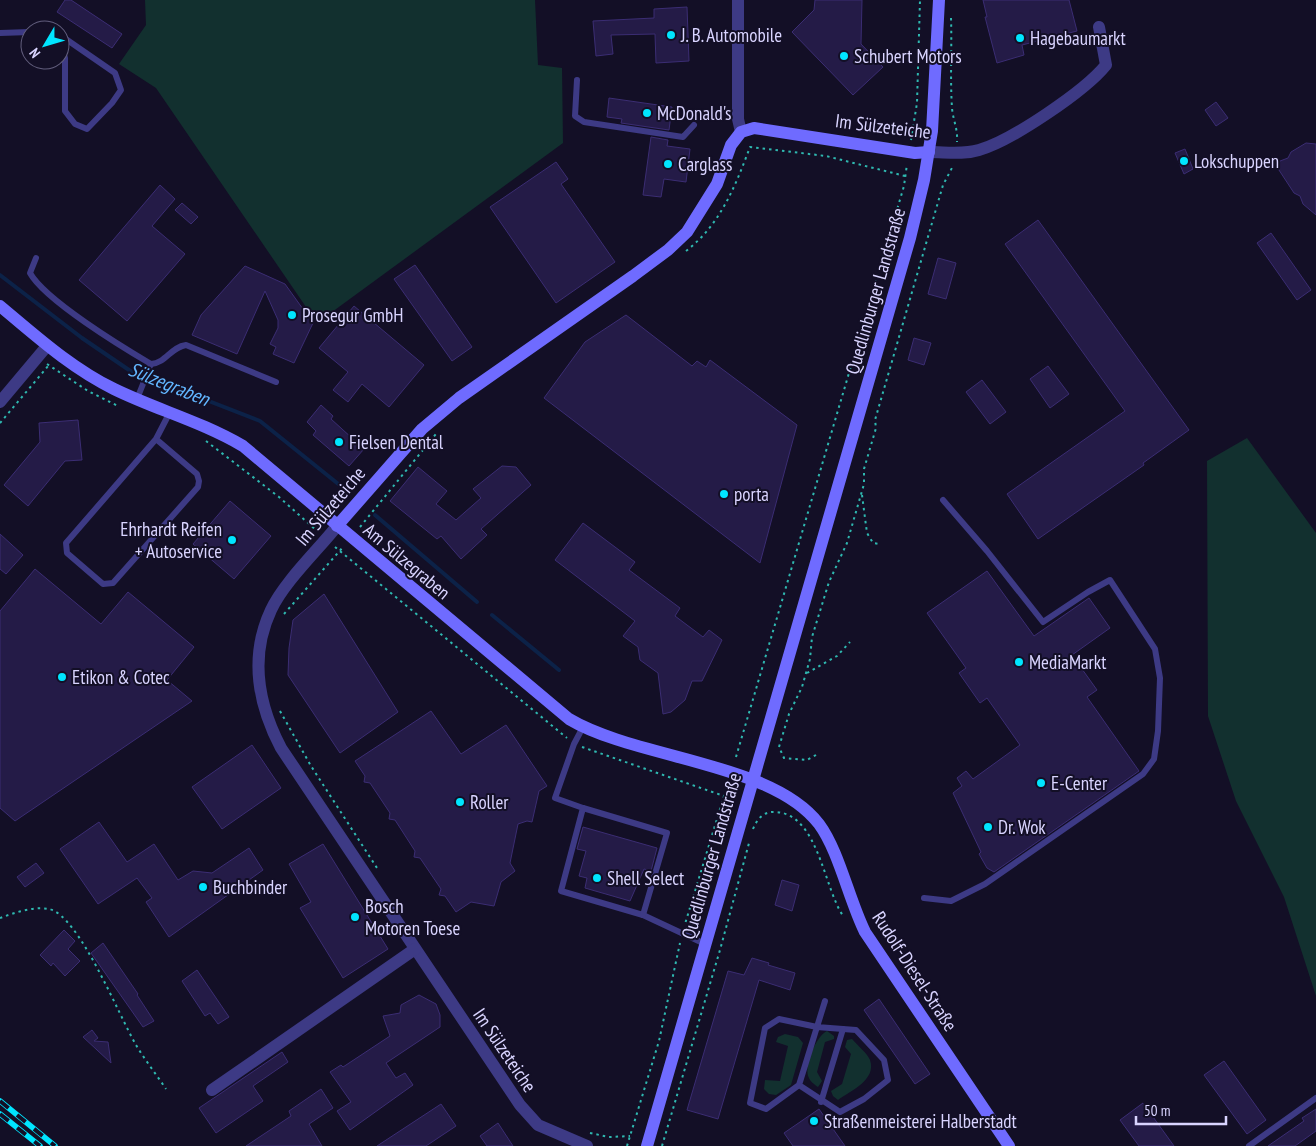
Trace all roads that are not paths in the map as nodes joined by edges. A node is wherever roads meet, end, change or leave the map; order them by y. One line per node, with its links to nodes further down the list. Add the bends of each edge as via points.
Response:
1 (738, 0): 10 (street, via 738,118)
2 (939, 0): 11 (street, Quedlinburger Landstraße, via 936,96)
3 (1099, 27): 11 (street, Im Sülzeteiche, via 1106,65 1095,78 1013,134 978,150)
4 (20, 32): 5 (lane)
5 (0, 33)
6 (70, 42): 7 (lane, via 115,73 121,90 87,129 75,124 65,111)
7 (66, 70)
8 (577, 80): 9 (lane, via 575,116 584,122 683,137)
9 (694, 125)
10 (741, 132): 11 (street, Im Sülzeteiche, via 754,128 909,152); 22 (street, Im Sülzeteiche, via 731,145 717,184 687,232 661,255 459,398 422,429)
11 (929, 152): 24 (street, Quedlinburger Landstraße, via 900,280)
12 (36, 258): 15 (lane, via 30,273 33,279 54,298)
13 (0, 306): 14 (street, Am Sülzegraben)
14 (47, 346): 17 (street, Am Sülzegraben, via 103,383); 18 (street)
15 (150, 367): 16 (lane, via 178,346 186,345); 17 (lane)
16 (276, 382)
17 (137, 398): 19 (street, Am Sülzegraben)
18 (0, 402)
19 (170, 412): 20 (lane); 22 (street, Am Sülzegraben, via 214,429 243,446)
20 (156, 439): 20 (lane, via 197,474 198,486 113,583 103,584 67,553 66,543)
21 (943, 500): 26 (lane, via 1043,622 1110,580 1155,649 1160,678 1158,731 1154,759 1143,774 985,884 951,901)
22 (337, 526): 23 (street, Am Sülzegraben, via 553,708); 29 (street, Im Sülzeteiche, via 272,608 259,656 260,693 281,748)
23 (583, 727): 24 (street, Am Sülzegraben); 25 (lane, via 555,798)
24 (753, 781): 28 (street, Quedlinburger Landstraße); 39 (street, Rudolf-Diesel-Straße, via 796,802 820,826 866,932)
25 (583, 808): 27 (lane, via 562,891); 27 (lane, via 667,833)
26 (924, 898)
27 (643, 915): 28 (lane)
28 (705, 944): 38 (street, Quedlinburger Landstraße)
29 (415, 949): 34 (street); 37 (street, Im Sülzeteiche, via 527,1114 547,1130)
30 (825, 1001): 31 (lane)
31 (817, 1027): 32 (lane); 33 (lane); 33 (lane, via 779,1019 765,1028 750,1103 766,1109)
32 (843, 1029): 36 (lane); 36 (lane, via 856,1030 884,1060 888,1080 840,1112)
33 (799, 1085): 36 (lane)
34 (212, 1090)
35 (1316, 1098): 40 (lane)
36 (821, 1102)
37 (587, 1146)
38 (647, 1146)
39 (1009, 1146)
40 (1248, 1146)

